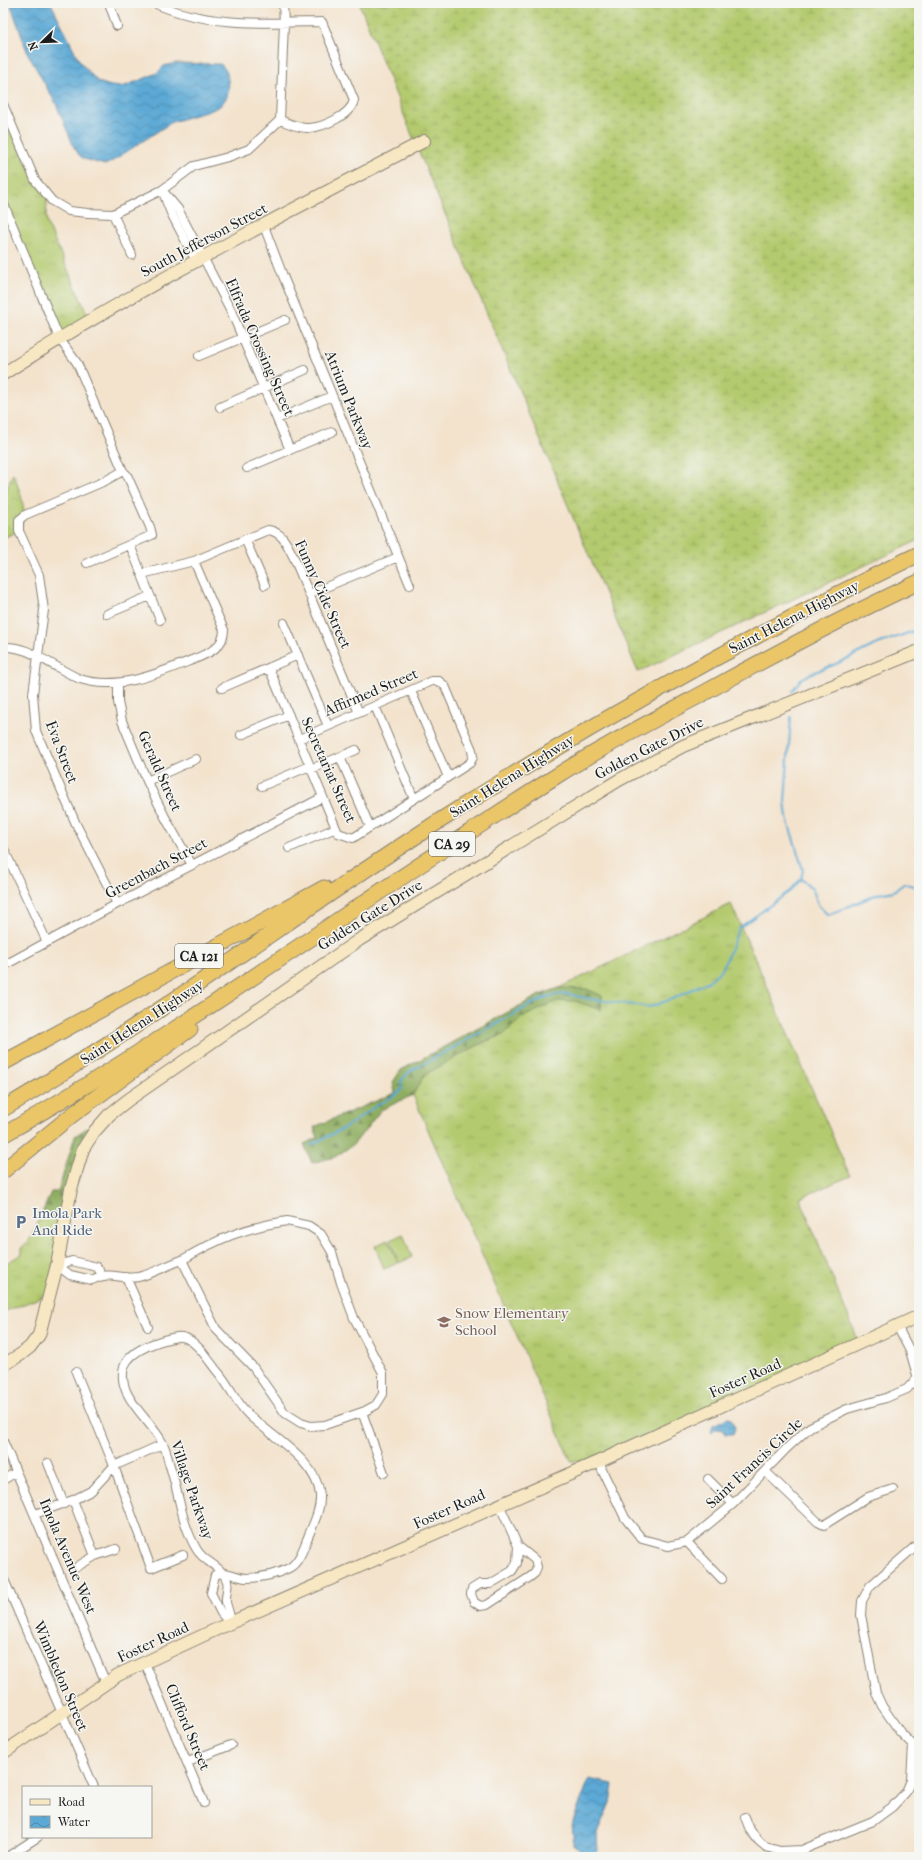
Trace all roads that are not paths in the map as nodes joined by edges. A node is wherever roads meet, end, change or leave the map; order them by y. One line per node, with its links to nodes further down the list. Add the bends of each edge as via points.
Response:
1 (109, 3): 5 (street)
2 (154, 3): 4 (street, via 206,20)
3 (283, 3): 4 (street)
4 (284, 23): 7 (street); 7 (street, via 322,22 354,100 352,106 341,117 308,129)
5 (117, 26)
6 (3, 104): 11 (street, via 35,180 52,201 69,211)
7 (280, 120): 9 (street, via 249,149 194,166)
8 (424, 141): 13 (street, South Jefferson Street)
9 (162, 190): 11 (street); 15 (street, Elfrada Crossing Street, via 171,212)
10 (3, 202): 12 (street)
11 (113, 214): 14 (street)
12 (6, 220): 17 (street)
13 (264, 226): 15 (street, South Jefferson Street); 23 (street, Atrium Parkway)
14 (132, 255)
15 (200, 259): 17 (street, South Jefferson Street); 18 (street, Elfrada Crossing Street)
16 (285, 320): 18 (street)
17 (59, 338): 21 (street, South Jefferson Street); 29 (street, via 77,363)
18 (244, 338): 19 (street); 22 (street, Elfrada Crossing Street)
19 (199, 356)
20 (305, 370): 22 (street)
21 (3, 374)
22 (264, 388): 24 (street); 25 (street, Elfrada Crossing Street)
23 (332, 396): 25 (street); 33 (street, Atrium Parkway)
24 (220, 407)
25 (276, 419): 27 (street, Elfrada Crossing Street)
26 (332, 432): 27 (street)
27 (290, 450): 28 (street)
28 (247, 468)
29 (123, 471): 31 (street, via 139,501 152,535); 47 (street, Eva Street, via 19,520 19,531 39,575 44,610)
30 (245, 539): 34 (street, Funny Cide Street); 38 (street); 40 (street, Funny Cide Street, via 268,530 276,531 285,540)
31 (130, 545): 35 (street); 36 (street)
32 (919, 554): 73 (highway, Saint Helena Highway / CA 29, via 777,624 656,690 542,757)
33 (398, 557): 39 (street, Atrium Parkway); 40 (street)
34 (194, 561): 36 (street, Funny Cide Street); 50 (street, via 224,630 224,637 218,647 168,670)
35 (86, 563)
36 (142, 574): 41 (street)
37 (919, 582): 75 (highway, Saint Helena Highway / CA 29, via 781,650 615,742 559,774)
38 (265, 585)
39 (410, 585)
40 (309, 594): 54 (street, Funny Cide Street)
41 (150, 596): 42 (street); 43 (street)
42 (107, 614)
43 (160, 620)
44 (284, 623): 48 (street)
45 (3, 647): 47 (street, via 13,646)
46 (919, 651): 84 (street, Golden Gate Drive, via 703,737 619,780 359,940 128,1100 109,1115 83,1149 71,1189)
47 (38, 656): 50 (street, via 80,679); 76 (street, Eva Street, via 33,694 36,731 76,824)
48 (298, 656): 49 (street); 56 (street)
49 (269, 668): 51 (street); 55 (street, Secretariat Street)
50 (118, 684): 65 (street, Gerald Street, via 122,721)
51 (222, 688)
52 (411, 691): 53 (street, Affirmed Street); 62 (street, Affirmed Street, via 432,681 439,681 445,686 472,750); 64 (street)
53 (375, 706): 54 (street, Affirmed Street); 68 (street)
54 (359, 713): 56 (street, Affirmed Street)
55 (289, 715): 57 (street); 58 (street, Secretariat Street)
56 (328, 726): 58 (street, Affirmed Street)
57 (241, 735)
58 (299, 739): 63 (street, Secretariat Street)
59 (356, 750): 60 (street)
60 (340, 757): 63 (street); 69 (street)
61 (196, 759): 65 (street)
62 (470, 764): 64 (street, Secretariat Street)
63 (311, 768): 66 (street); 67 (street, Secretariat Street)
64 (448, 777): 68 (street, Secretariat Street)
65 (147, 781): 74 (street, Gerald Street)
66 (262, 786)
67 (323, 797): 70 (street, Secretariat Street); 74 (street, Greenbach Street)
68 (414, 799): 69 (street, Secretariat Street)
69 (370, 827): 70 (street, Secretariat Street, via 353,838 338,833)
70 (336, 828): 72 (street)
71 (3, 846): 77 (street)
72 (289, 848)
73 (395, 850): 79 (highway, CA 121); 80 (highway, Saint Helena Highway / CA 29, via 89,1057)
74 (192, 865): 76 (street, Greenbach Street)
75 (395, 881): 81 (highway, Saint Helena Highway / CA 29, via 131,1057); 82 (highway, via 72,1115)
76 (117, 904): 77 (street, Greenbach Street)
77 (47, 942): 78 (street, Greenbach Street)
78 (3, 966)
79 (3, 1063)
80 (3, 1108)
81 (3, 1135)
82 (3, 1171)
83 (182, 1260): 86 (street, via 137,1277); 93 (street, via 216,1329 253,1367 285,1413 311,1426 325,1425); 93 (street, via 212,1242 260,1225 287,1221 309,1226 321,1234 332,1252 354,1318 383,1373 383,1394 376,1405)
84 (57, 1265): 85 (street, via 70,1275 92,1280); 85 (street, via 72,1261 97,1267); 90 (street, Golden Gate Drive, via 39,1335 30,1347)
85 (102, 1275): 86 (street)
86 (126, 1277): 89 (street)
87 (919, 1316): 88 (street, Foster Road)
88 (897, 1326): 92 (street, Saint Francis Circle, via 916,1366); 96 (street, Foster Road)
89 (148, 1327)
90 (3, 1365)
91 (76, 1372): 98 (street)
92 (918, 1380): 99 (street, Saint Francis Circle, via 907,1389 847,1409 810,1427)
93 (362, 1412): 101 (street)
94 (3, 1441): 100 (street, Imola Avenue West)
95 (163, 1444): 98 (street); 117 (street, Village Parkway, via 190,1536 202,1557); 117 (street, Village Parkway, via 124,1387 123,1376 125,1364 136,1353 150,1344 179,1336 191,1340 224,1378 247,1414 310,1469 317,1482 320,1497 316,1519 294,1564 261,1577 245,1578)
96 (600, 1460): 107 (street, Foster Road); 110 (street, Saint Francis Circle, via 602,1470 625,1518 642,1539 668,1546)
97 (48, 1463): 106 (street)
98 (114, 1466): 105 (street, via 91,1491); 114 (street, via 151,1568)
99 (765, 1471): 104 (street, via 824,1525 868,1497); 108 (street, Saint Francis Circle)
100 (16, 1472): 103 (street); 109 (street, Imola Avenue West)
101 (384, 1473)
102 (708, 1479): 108 (street)
103 (3, 1480)
104 (893, 1489)
105 (73, 1500): 106 (street); 115 (street)
106 (64, 1504): 109 (street)
107 (499, 1504): 112 (street); 120 (street, Foster Road)
108 (733, 1504): 110 (street, Saint Francis Circle)
109 (35, 1514): 122 (street, Imola Avenue West)
110 (687, 1542): 119 (street)
111 (919, 1543): 125 (street, via 870,1586 862,1602 861,1616 876,1693 900,1732)
112 (518, 1546): 112 (street, via 517,1563 512,1571 490,1584 480,1584 472,1589 474,1602 480,1606 487,1605 535,1573 535,1560)
113 (116, 1549): 115 (street)
114 (183, 1555)
115 (95, 1556): 116 (street)
116 (78, 1566)
117 (223, 1572): 120 (street, via 228,1583 226,1605 231,1613); 120 (street, via 215,1575 211,1593 221,1614)
118 (3, 1577): 123 (street, Wimbledon Street)
119 (722, 1579)
120 (230, 1623): 121 (street, Foster Road)
121 (145, 1663): 122 (street, Foster Road); 127 (street, Clifford Street)
122 (106, 1683): 123 (street, Foster Road)
123 (61, 1712): 126 (street, Foster Road); 128 (street, Wimbledon Street)
124 (231, 1745): 127 (street)
125 (916, 1745): 130 (street, via 911,1780 906,1792 892,1808 873,1821 802,1850 780,1851 766,1847 759,1841 750,1830)
126 (3, 1753)
127 (188, 1762): 129 (street, Clifford Street)
128 (94, 1786)
129 (204, 1803)
130 (745, 1817)
131 (36, 1838): 132 (street)
132 (7, 1857)

